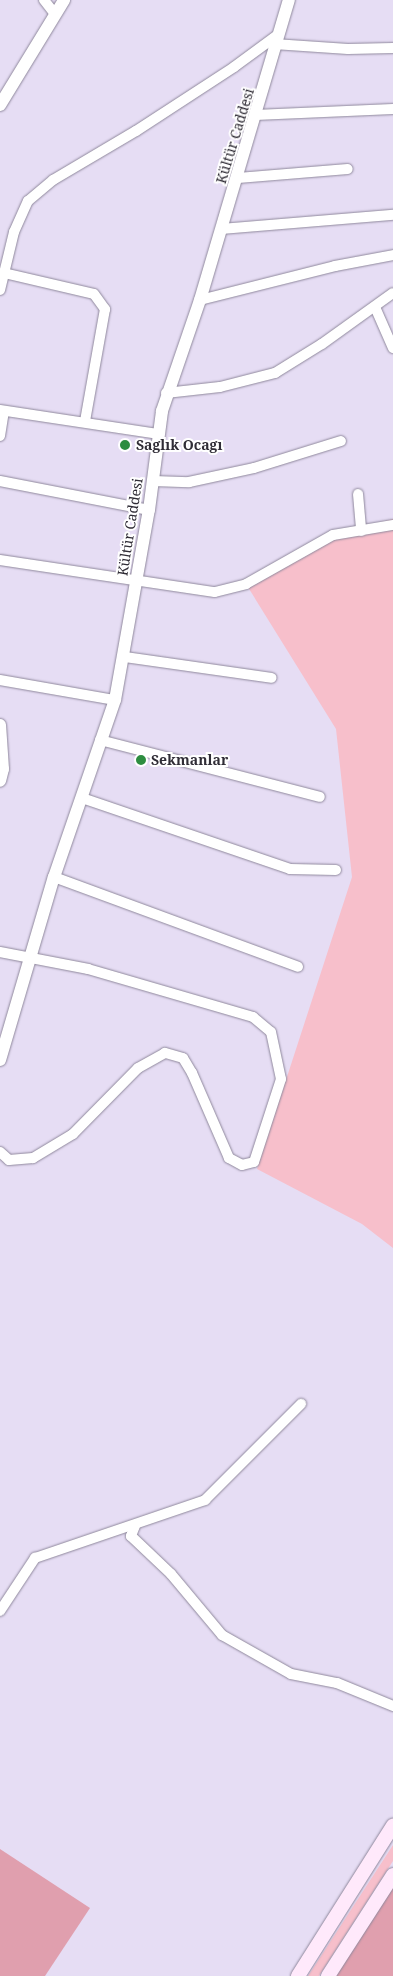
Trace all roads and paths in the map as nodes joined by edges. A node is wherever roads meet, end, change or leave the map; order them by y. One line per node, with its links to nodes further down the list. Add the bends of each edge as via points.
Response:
1 (44, 0): 4 (street)
2 (64, 0): 4 (street)
3 (289, 0): 5 (street, Kültür Caddesi)
4 (55, 14): 7 (street)
5 (277, 39): 6 (street, via 348,49); 9 (street, Kültür Caddesi); 15 (street, via 136,131 53,180 28,200 14,232)
6 (393, 48)
7 (0, 105)
8 (393, 109): 9 (street)
9 (255, 115): 11 (street, Kültür Caddesi)
10 (348, 169): 11 (street)
11 (238, 178): 13 (street, Kültür Caddesi)
12 (393, 215): 13 (street)
13 (221, 229): 18 (street, Kültür Caddesi)
14 (393, 256): 18 (street, via 335,266)
15 (4, 273): 16 (street); 23 (street, via 94,294 104,309)
16 (0, 290)
17 (393, 293): 19 (street)
18 (200, 300): 21 (street, Kültür Caddesi)
19 (374, 306): 20 (street); 21 (street, via 275,373 220,387)
20 (393, 348)
21 (166, 393): 24 (street, Kültür Caddesi)
22 (2, 410): 23 (street); 25 (street)
23 (85, 421): 24 (street)
24 (159, 434): 28 (street, Kültür Caddesi)
25 (0, 436)
26 (341, 441): 28 (street, via 254,468 188,482)
27 (0, 481): 30 (street)
28 (153, 481): 30 (street, Kültür Caddesi)
29 (358, 494): 32 (street)
30 (149, 510): 34 (street, Kültür Caddesi)
31 (393, 524): 32 (street)
32 (361, 531): 34 (street, via 334,535 246,584 215,592)
33 (0, 560): 34 (street)
34 (137, 581): 35 (street, Kültür Caddesi)
35 (125, 657): 36 (street); 38 (street, Kültür Caddesi)
36 (272, 678)
37 (0, 680): 38 (street)
38 (115, 700): 40 (street, Kültür Caddesi)
39 (0, 724): 41 (street, via 3,769)
40 (100, 740): 42 (street); 43 (street, Kültür Caddesi)
41 (0, 781)
42 (320, 797)
43 (82, 798): 44 (street, via 290,869); 45 (street, Kültür Caddesi)
44 (336, 870)
45 (54, 877): 47 (street, Kültür Caddesi); 48 (street)
46 (0, 952): 47 (street)
47 (30, 959): 49 (street, Kültür Caddesi); 50 (street, via 88,969 253,1017 271,1032 281,1079 254,1162 242,1165 229,1158 183,1058 165,1053 138,1068 73,1134 33,1158 9,1160)
48 (298, 967)
49 (0, 1060)
50 (0, 1152)
51 (301, 1404): 52 (street, via 205,1500)
52 (135, 1526): 53 (street, via 35,1558); 54 (street, via 131,1536 171,1574 222,1635 291,1674 337,1683)
53 (0, 1610)
54 (393, 1706)
55 (393, 1826): 57 (main road)
56 (393, 1877): 58 (main road)
57 (298, 1976)
58 (328, 1976)

